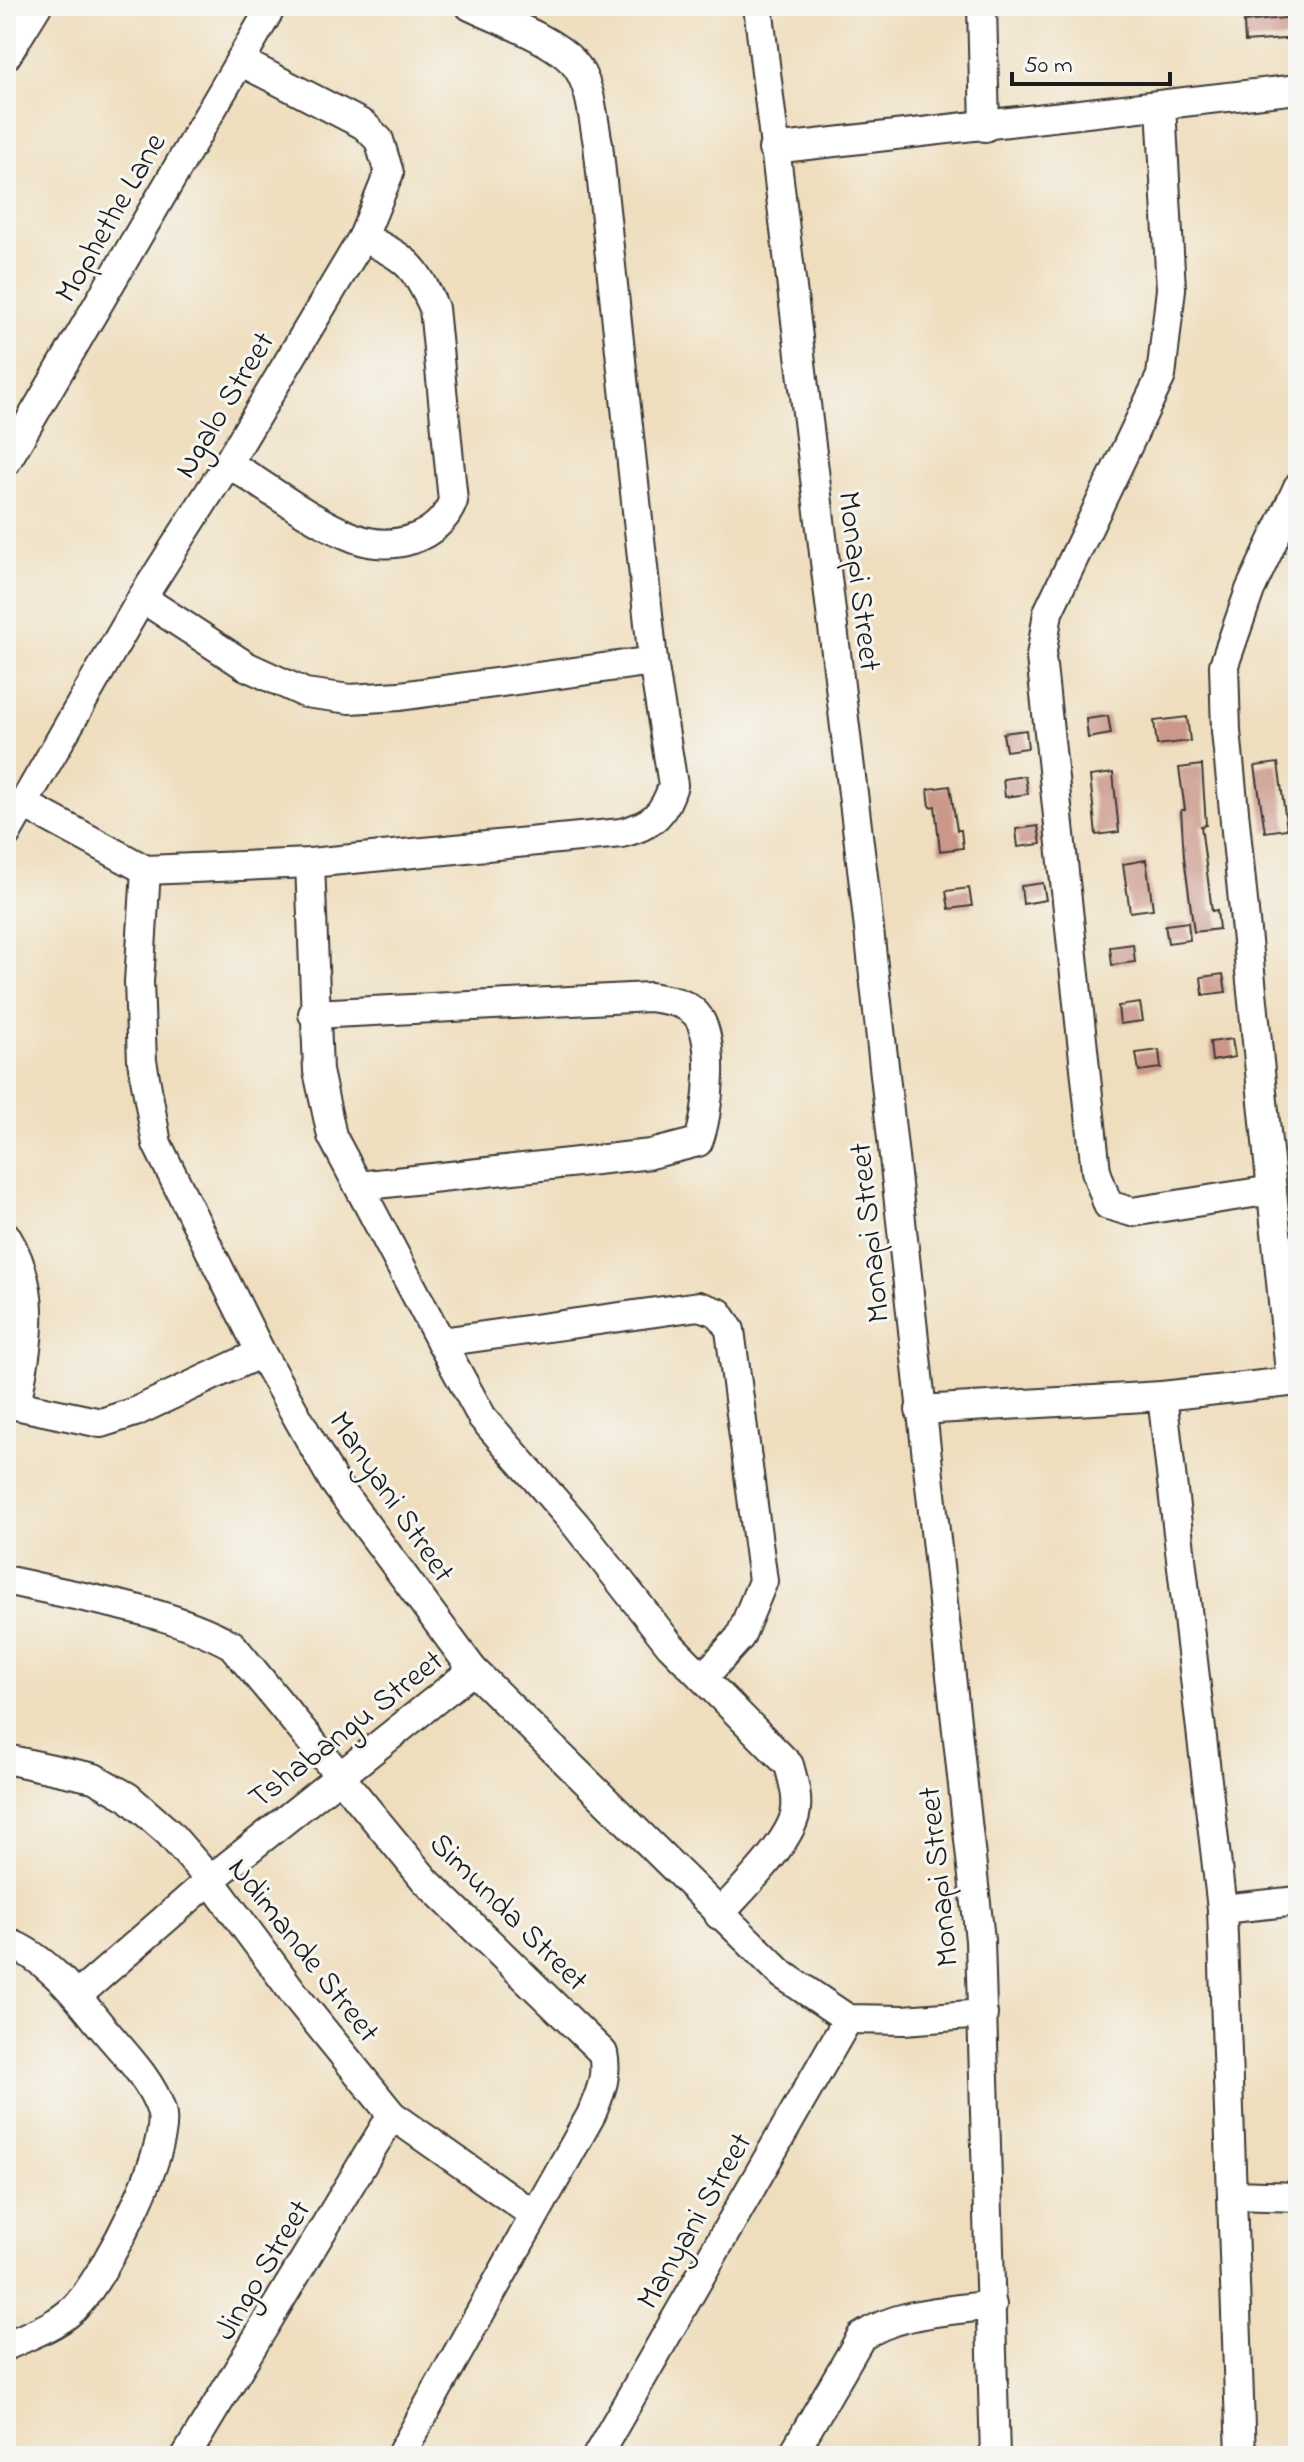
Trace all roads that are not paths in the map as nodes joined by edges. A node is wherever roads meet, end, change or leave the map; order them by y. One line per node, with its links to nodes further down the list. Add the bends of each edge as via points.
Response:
1 (37, 6): 6 (street)
2 (272, 6): 7 (street, Mophethe Lane)
3 (470, 6): 17 (street, via 574,62 589,96)
4 (758, 6): 11 (street, Monapi Street)
5 (982, 6): 10 (street)
6 (6, 56)
7 (240, 61): 12 (street, Ngalo Street, via 364,125 379,140 389,173); 13 (street, Mophethe Lane)
8 (1298, 89): 9 (street)
9 (1161, 106): 10 (street); 24 (street, via 1171,289 1161,376 1048,612 1041,657 1058,837 1096,1171 1108,1205 1132,1212)
10 (985, 127): 11 (street)
11 (773, 149): 31 (street, Monapi Street, via 863,877)
12 (363, 237): 14 (street, Ngalo Street); 14 (street, via 405,258 434,308 453,501 446,521 424,537 357,539)
13 (6, 462)
14 (228, 463): 16 (street, Ngalo Street)
15 (1298, 487): 24 (street, via 1250,590 1224,665 1226,731)
16 (142, 598): 17 (street, via 246,666 305,693 350,699); 18 (street, Ngalo Street)
17 (653, 661): 20 (street, via 673,785 660,816 643,828)
18 (24, 804): 19 (street, Ngalo Street); 21 (street)
19 (6, 834)
20 (310, 863): 21 (street); 22 (street)
21 (146, 870): 27 (street, Manyani Street, via 139,982 142,1061 157,1144)
22 (313, 1014): 23 (street, via 332,1136); 23 (street, via 650,997 687,1008 697,1015 706,1036 707,1120 698,1142 651,1154)
23 (359, 1186): 26 (street)
24 (1272, 1190): 28 (street)
25 (6, 1236): 30 (street, via 22,1267 31,1317)
26 (441, 1342): 34 (street, via 482,1417 670,1645); 34 (street, via 699,1306 719,1313 730,1330 763,1581 740,1637)
27 (261, 1353): 30 (street, via 101,1423); 33 (street, Manyani Street, via 334,1482)
28 (1294, 1382): 29 (street)
29 (1162, 1396): 31 (street); 39 (street)
30 (11, 1404)
31 (920, 1410): 43 (street, Monapi Street, via 980,1940)
32 (6, 1580): 36 (street, Simunda Street, via 172,1620 232,1645)
33 (473, 1670): 36 (street, Tshabangu Street); 40 (street, Manyani Street)
34 (704, 1677): 40 (street, via 789,1765 796,1791 795,1815 775,1849)
35 (6, 1759): 37 (street, Ndimande Street, via 94,1778 128,1797)
36 (339, 1776): 37 (street, Tshabangu Street); 48 (street, Simunda Street, via 426,1881 603,2053 604,2086)
37 (210, 1880): 42 (street, Tshabangu Street); 45 (street, Ndimande Street)
38 (1298, 1901): 39 (street)
39 (1222, 1909): 46 (street)
40 (719, 1915): 44 (street, Manyani Street, via 783,1975)
41 (6, 1942): 42 (street, via 22,1948)
42 (77, 1996): 50 (street, via 148,2086 161,2110 164,2131 120,2238 79,2303 48,2327)
43 (983, 2014): 44 (street); 49 (street, Monapi Street)
44 (848, 2019): 53 (street, Manyani Street)
45 (392, 2115): 48 (street, Ndimande Street); 51 (street, Jingo Street)
46 (1233, 2195): 47 (street); 56 (street)
47 (1298, 2197)
48 (534, 2215): 52 (street, Simunda Street)
49 (992, 2305): 54 (street, via 901,2319 861,2337); 55 (street, Monapi Street)
50 (6, 2346)
51 (186, 2456)
52 (400, 2456)
53 (597, 2456)
54 (792, 2456)
55 (995, 2456)
56 (1241, 2456)

